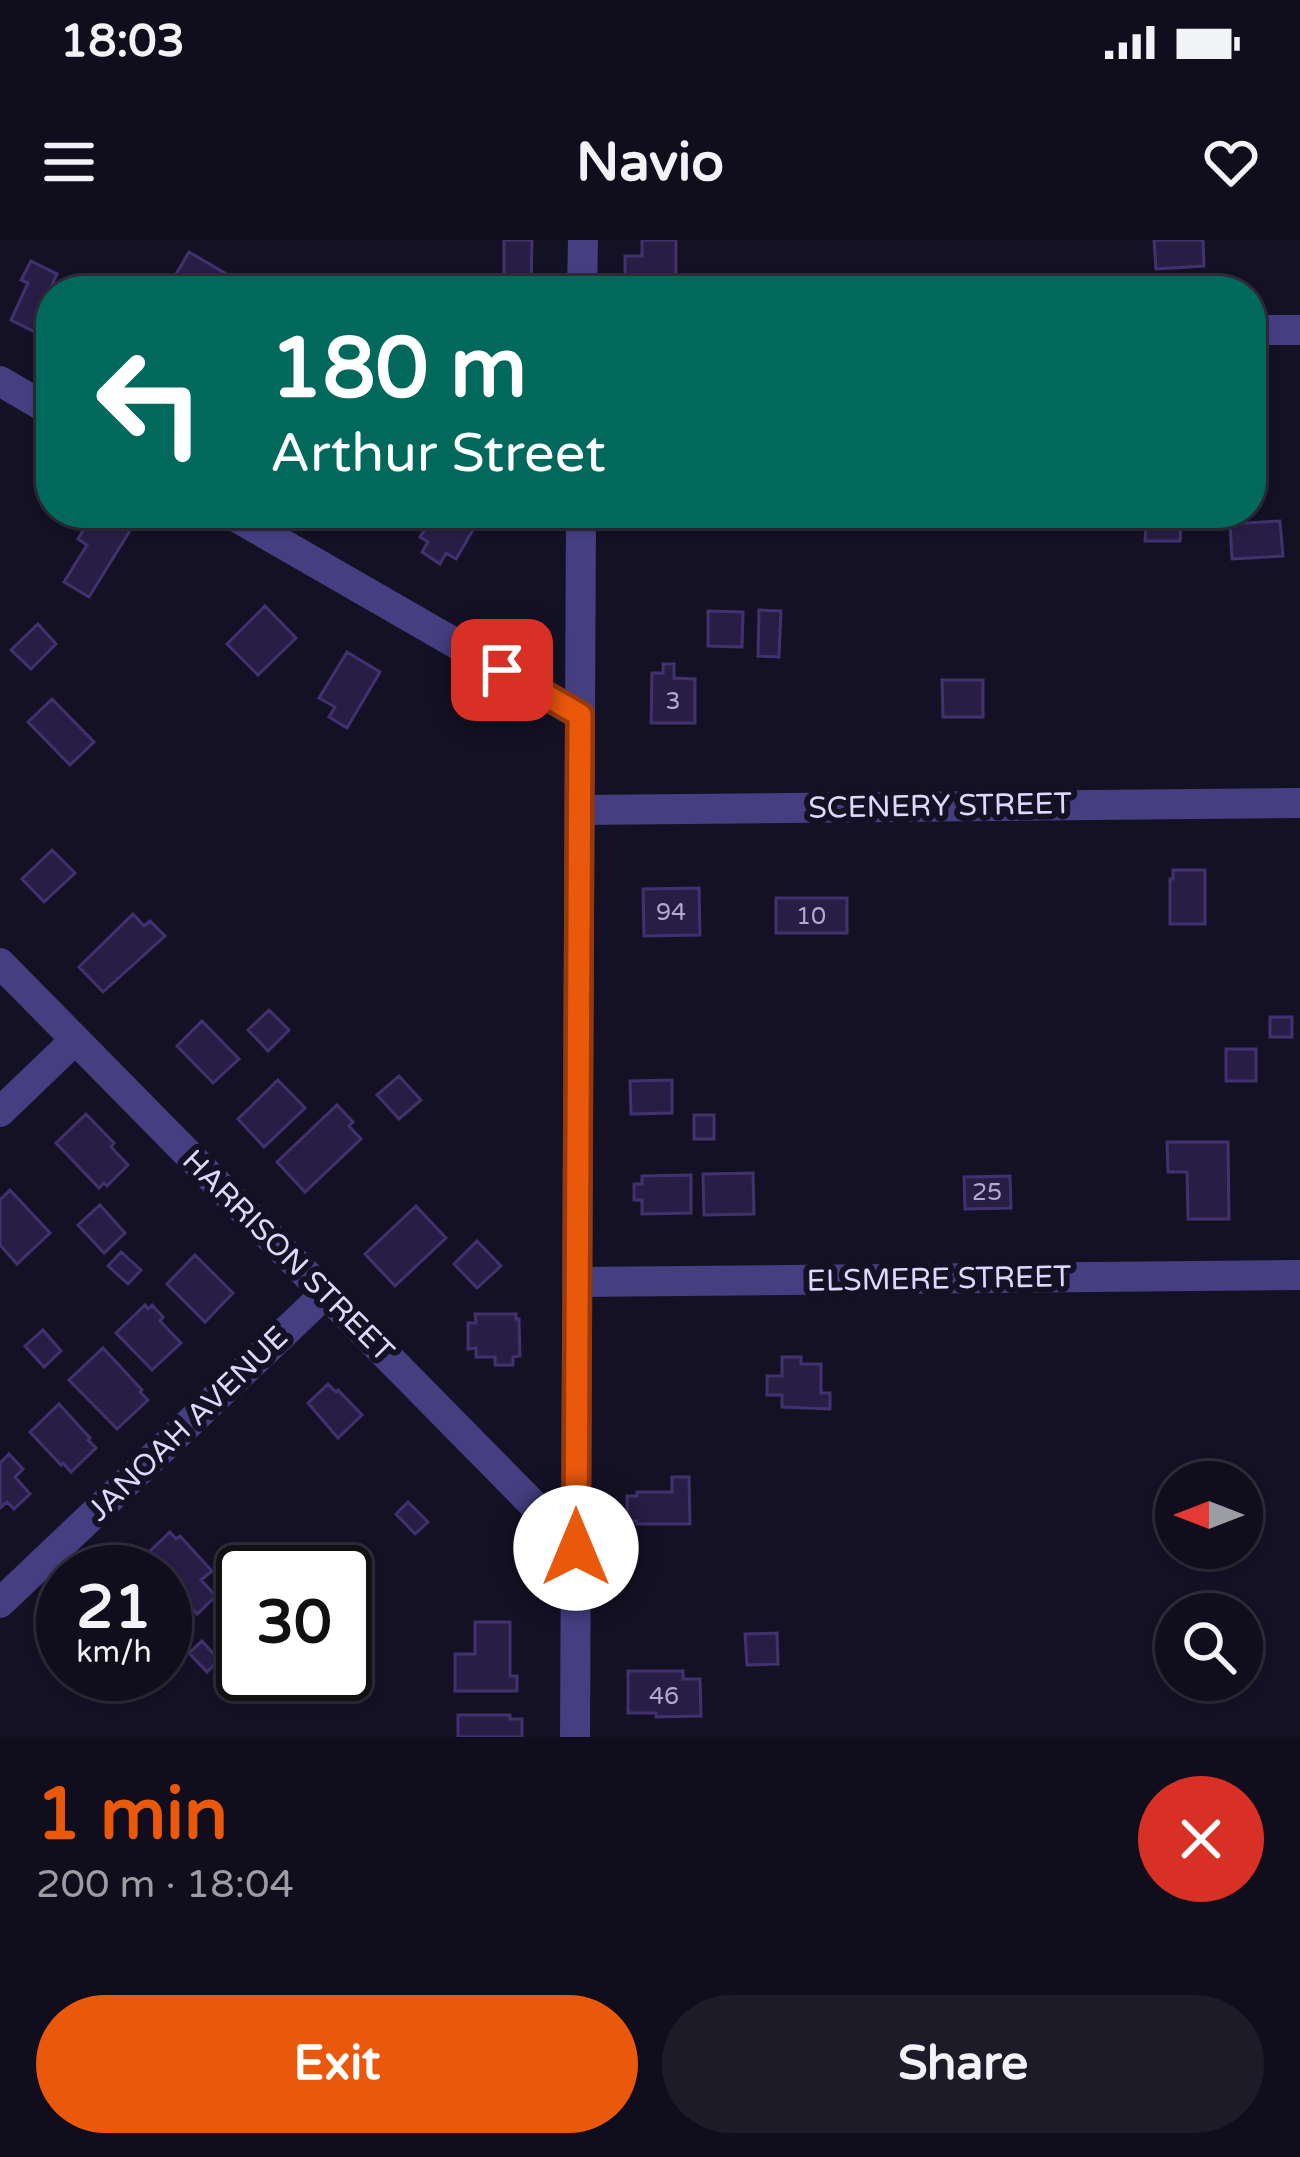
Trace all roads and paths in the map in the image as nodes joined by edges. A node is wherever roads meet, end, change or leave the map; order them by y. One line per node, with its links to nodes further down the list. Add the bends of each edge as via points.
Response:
1 (583, 240): 2 (street)
2 (582, 276)
3 (1300, 329): 4 (street)
4 (1266, 330)
5 (0, 381): 6 (street)
6 (36, 402)
7 (255, 528): 9 (street)
8 (581, 528): 9 (street)
9 (580, 715): 11 (street)
10 (1300, 802): 11 (street, SCENERY STREET)
11 (580, 810): 16 (street)
12 (0, 963): 13 (street, HARRISON STREET)
13 (75, 1040): 14 (street); 17 (street, HARRISON STREET)
14 (0, 1112)
15 (1300, 1275): 16 (street, ELSMERE STREET)
16 (578, 1282): 18 (street)
17 (325, 1294): 18 (street, HARRISON STREET); 19 (street, JANOAH AVENUE)
18 (576, 1548): 20 (street)
19 (0, 1603)
20 (575, 1737)

